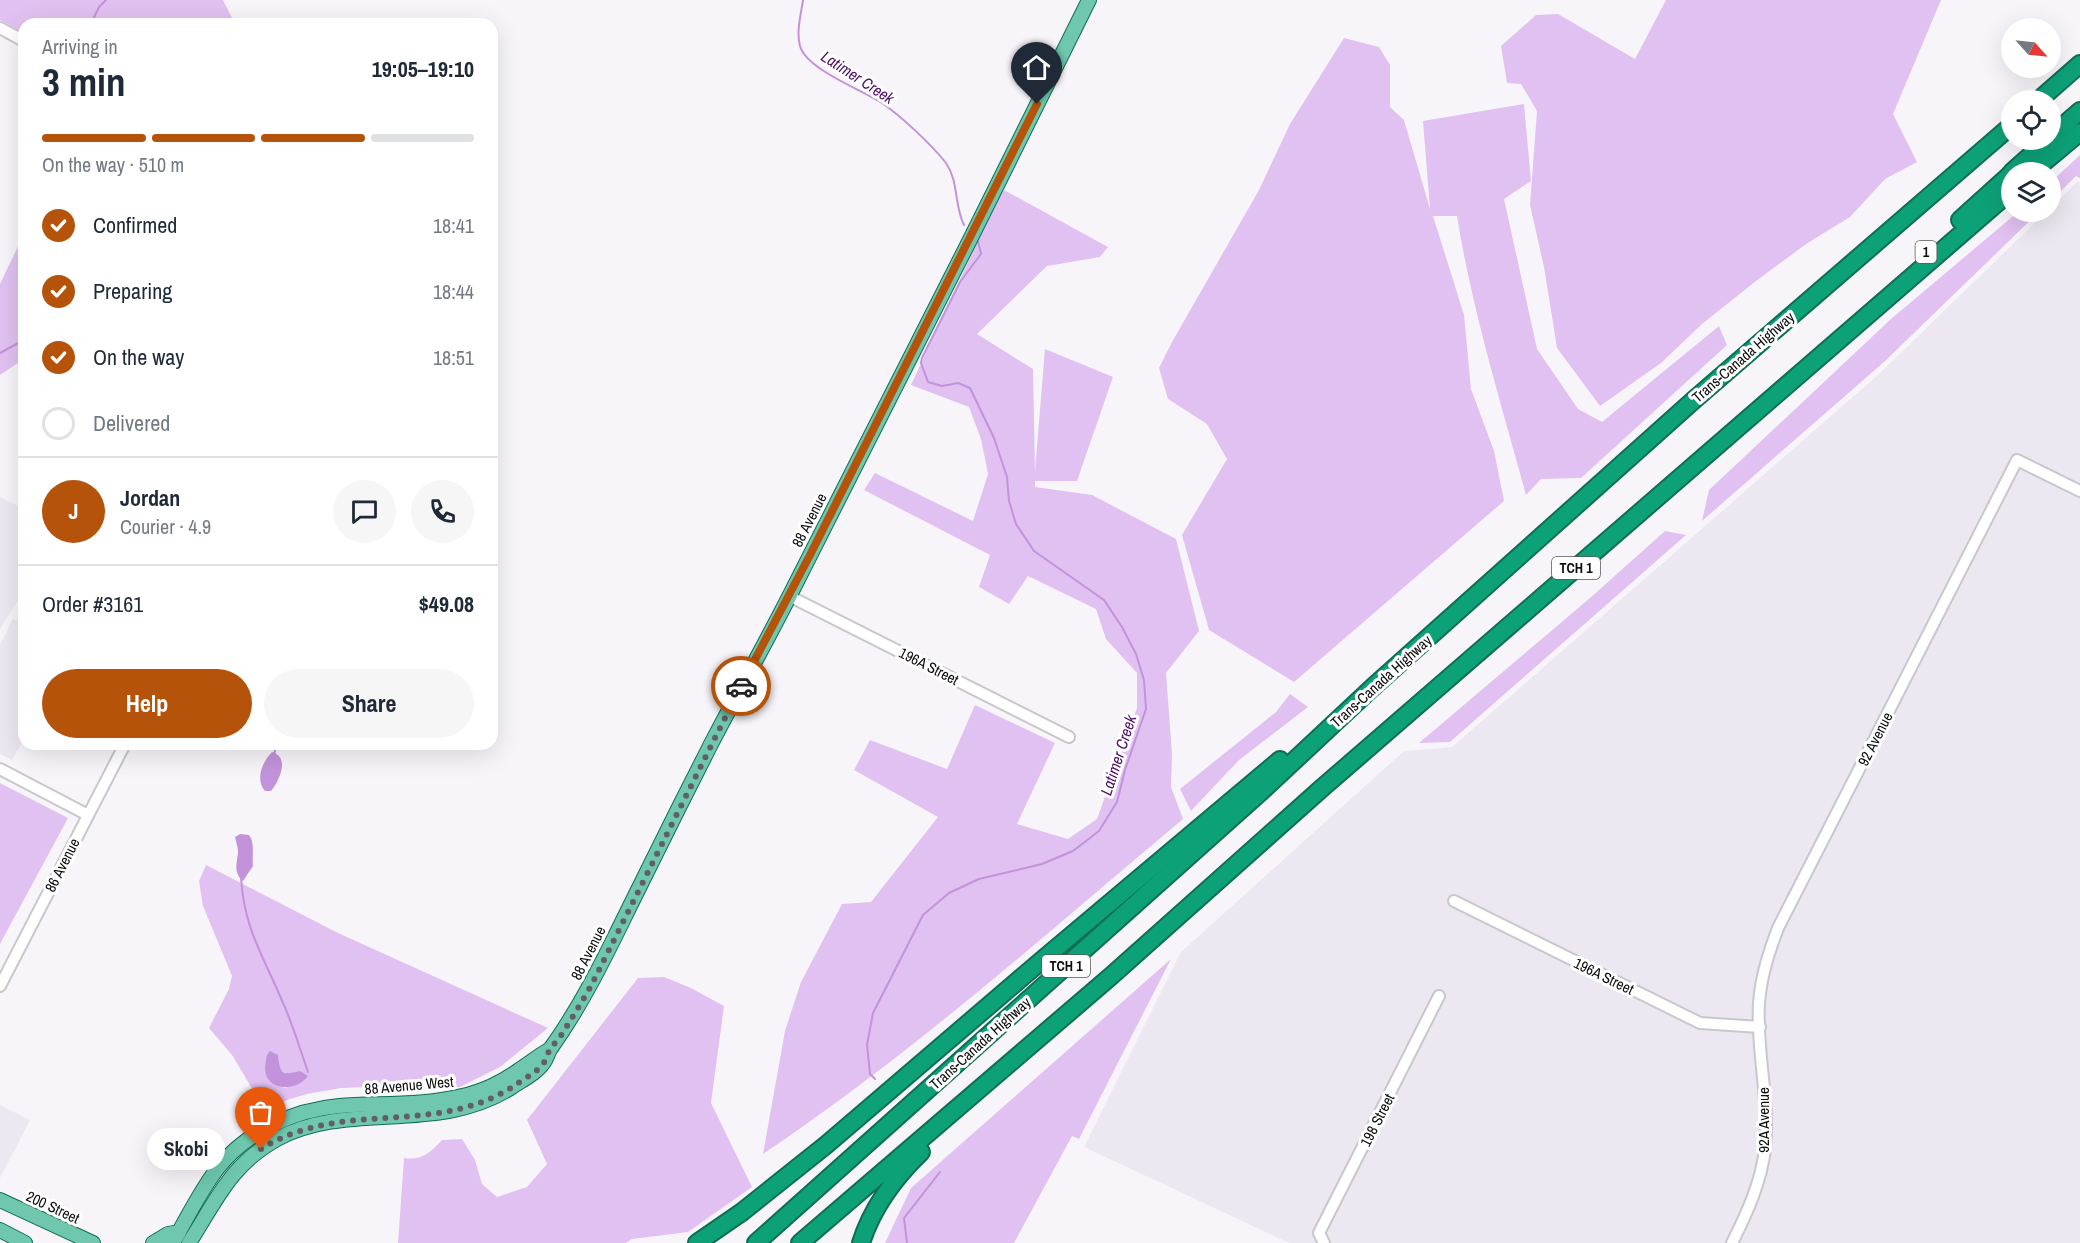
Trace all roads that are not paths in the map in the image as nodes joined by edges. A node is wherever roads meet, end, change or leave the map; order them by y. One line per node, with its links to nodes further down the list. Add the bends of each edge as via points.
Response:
1 (1089, 0): 19 (main road, 88 Avenue)
2 (0, 28): 3 (street)
3 (18, 38)
4 (2080, 64): 6 (highway)
5 (2080, 69): 7 (highway)
6 (2051, 90)
7 (2053, 90)
8 (2080, 111): 9 (highway, 1)
9 (2061, 128)
10 (2080, 132): 14 (highway)
11 (2001, 134): 20 (highway, Trans-Canada Highway / TCH 1, via 1712,384)
12 (2036, 150): 13 (highway, 1)
13 (2024, 162)
14 (2044, 162)
15 (2001, 183): 17 (highway, 1)
16 (2001, 199): 17 (highway, TCH 1)
17 (1844, 334): 29 (highway, TCH 1)
18 (2080, 491): 28 (street, 92 Avenue, via 2017,460 1778,928 1762,978)
19 (789, 596): 21 (street, 196A Street); 30 (main road, 88 Avenue, via 591,986)
20 (1373, 687): 38 (highway, via 1257,778 826,1145); 39 (highway, Trans-Canada Highway / TCH 1)
21 (1069, 737)
22 (122, 750): 24 (street, 86 Avenue)
23 (0, 769): 24 (street)
24 (88, 815): 26 (street, 86 Avenue)
25 (1454, 901): 28 (street, 196A Street, via 1700,1023)
26 (0, 986)
27 (1440, 996): 42 (street, 198 Street, via 1319,1233)
28 (1760, 1027): 43 (street, 92A Avenue, via 1765,1148 1754,1195)
29 (1039, 1038): 40 (highway, TCH 1); 41 (highway, via 908,1164 875,1209)
30 (549, 1050): 33 (main road, 88 Avenue West, via 502,1081 464,1096 431,1102 339,1106 271,1125 246,1140 217,1170); 34 (main road, 88 Avenue West, via 536,1070 489,1101 439,1113 330,1122 277,1139 248,1160 224,1185)
31 (0, 1200): 36 (main road, 200 Street)
32 (0, 1230): 35 (main road)
33 (176, 1238): 37 (main road, via 168,1234)
34 (194, 1239)
35 (24, 1243)
36 (93, 1243)
37 (153, 1243)
38 (697, 1243)
39 (756, 1243)
40 (800, 1243)
41 (861, 1243)
42 (1324, 1243)
43 (1732, 1243)

